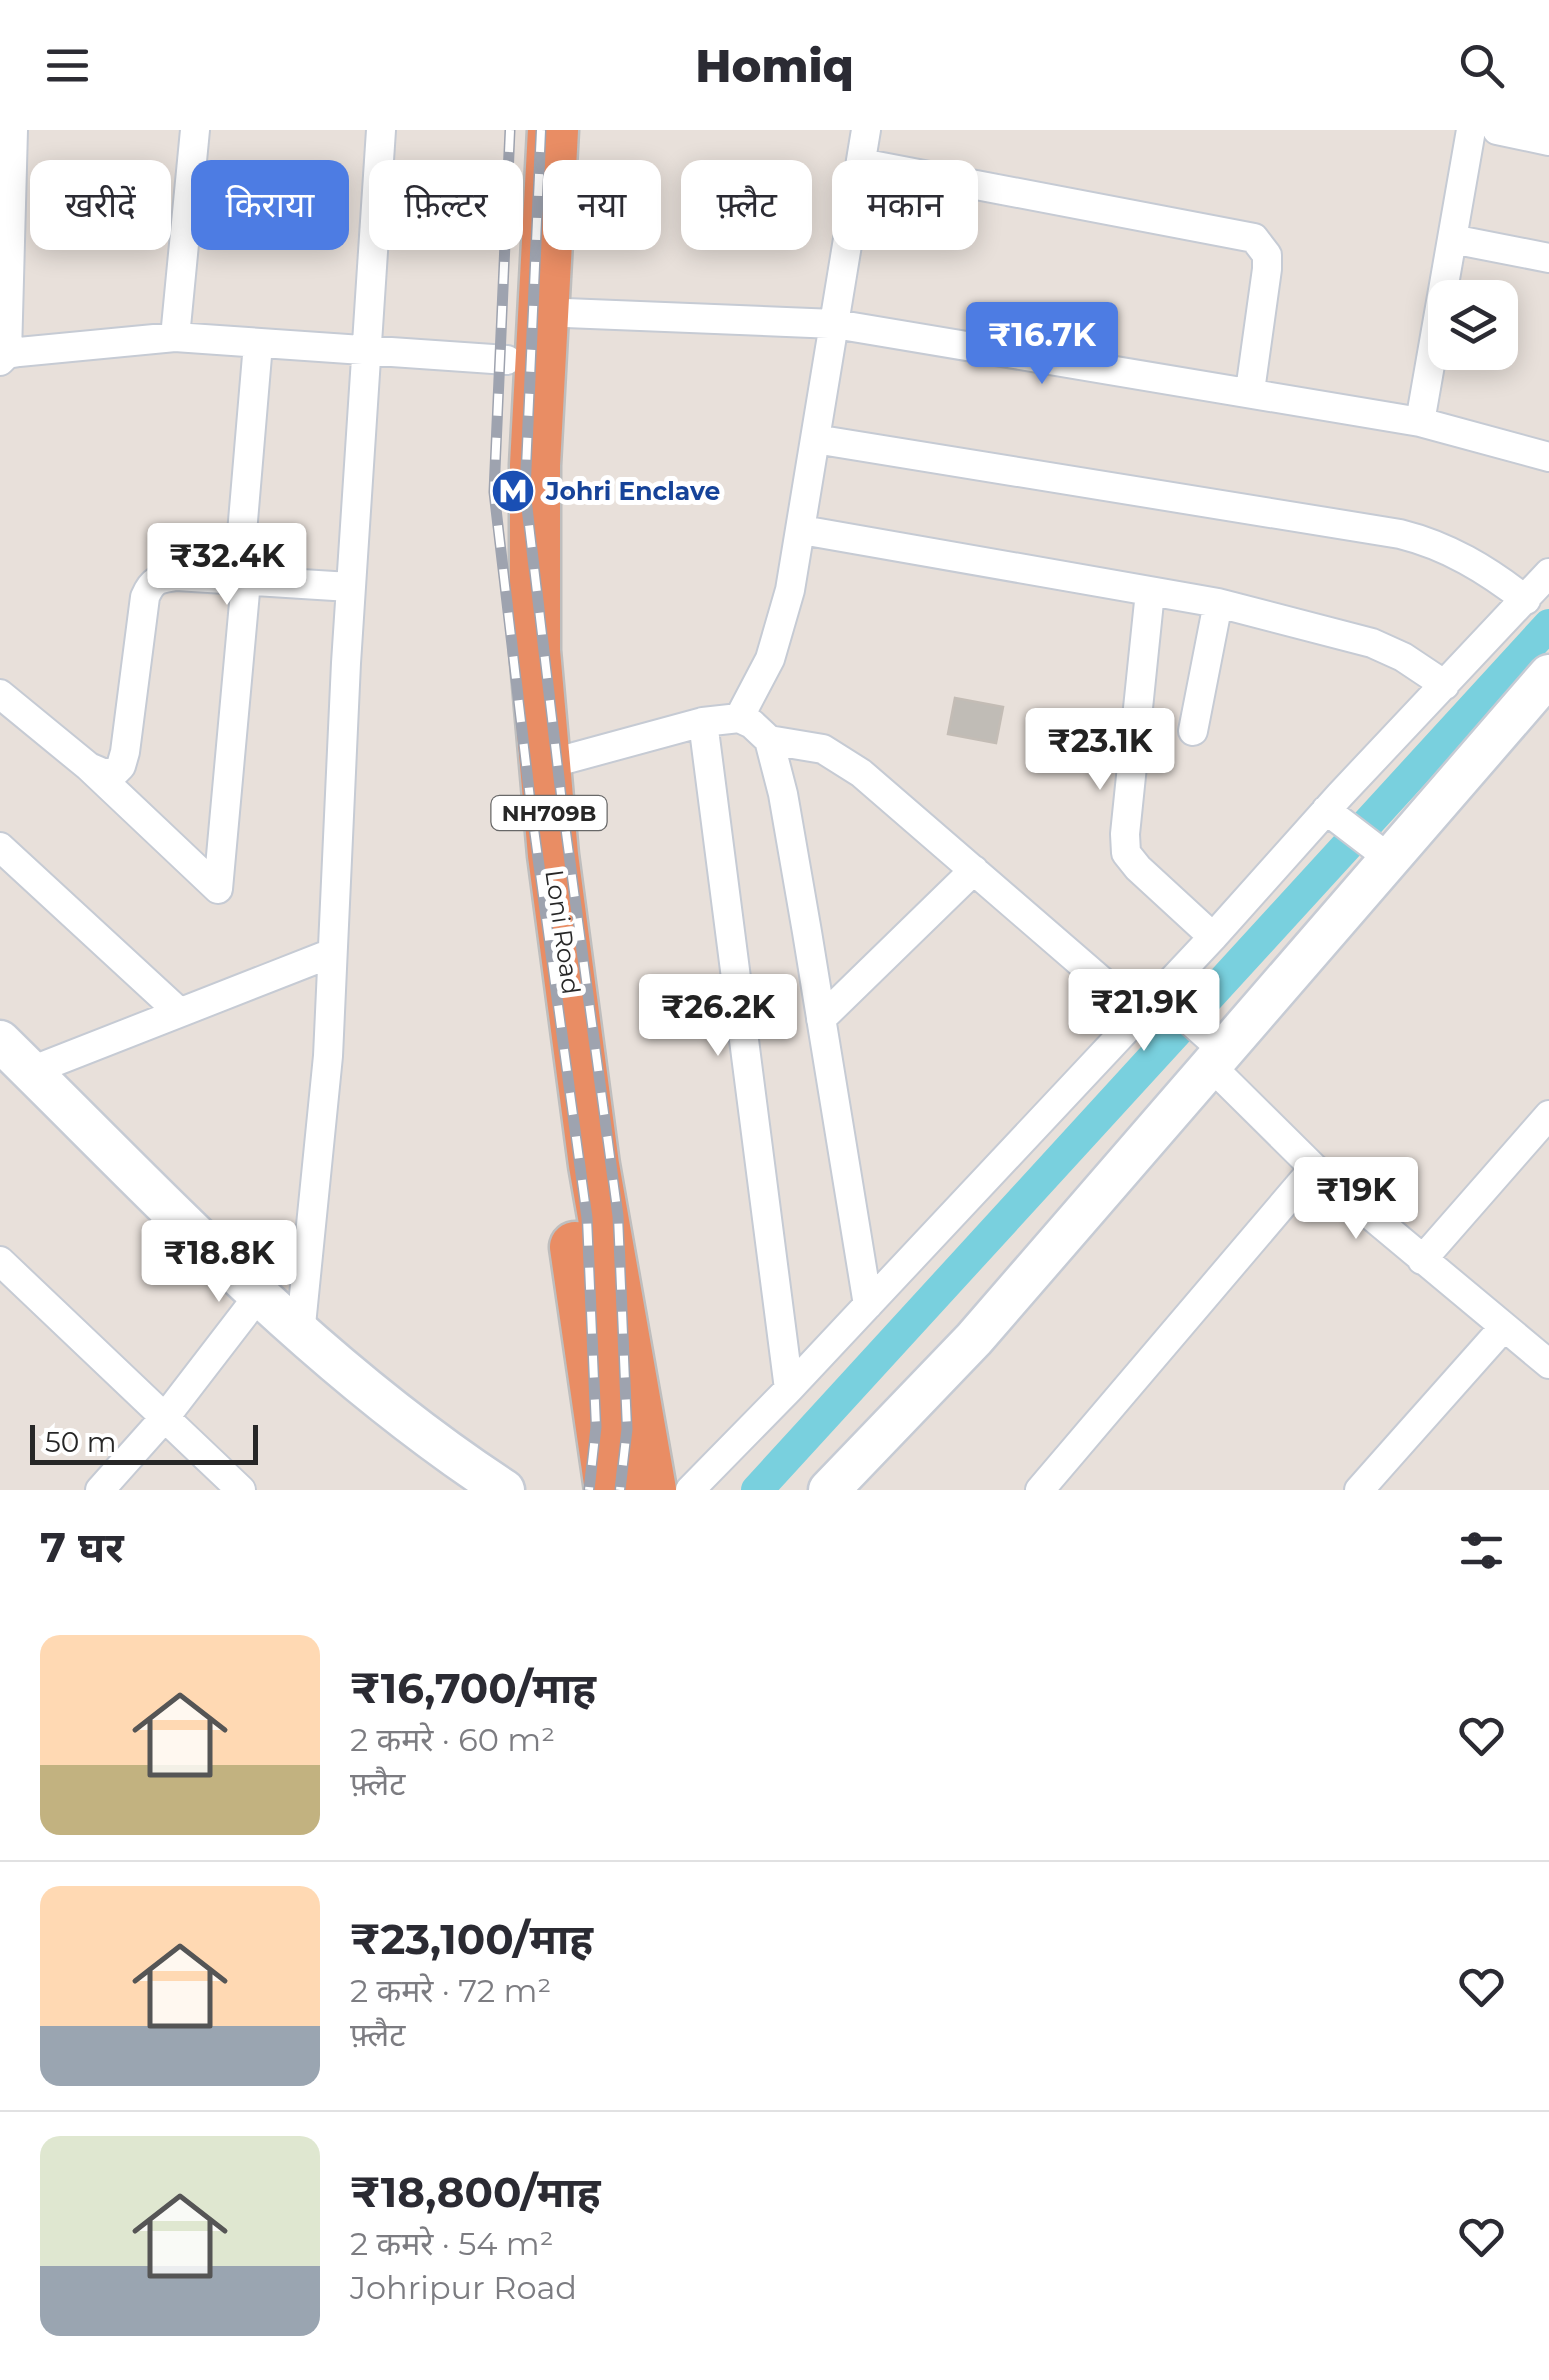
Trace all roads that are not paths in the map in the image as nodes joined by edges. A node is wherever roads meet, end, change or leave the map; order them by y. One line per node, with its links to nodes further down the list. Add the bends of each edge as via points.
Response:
1 (13, 130): 20 (street)
2 (195, 130): 17 (street)
3 (381, 130): 19 (street)
4 (520, 130): 21 (highway, Loni Road / NH709B)
5 (552, 130): 15 (highway, Loni Road / NH709B)
6 (866, 130): 10 (street)
7 (1471, 130): 12 (street)
8 (1497, 130): 9 (street)
9 (1549, 140)
10 (861, 160)
11 (978, 185): 22 (street, via 1254,238 1267,255 1267,269)
12 (1452, 239): 14 (street); 23 (street)
13 (847, 250): 16 (street)
14 (1549, 258)
15 (541, 312): 16 (street); 40 (highway, Loni Road / NH709B, via 535,651)
16 (835, 324): 22 (street); 24 (street)
17 (175, 337): 18 (street); 20 (street)
18 (258, 344): 19 (street); 28 (street)
19 (366, 351): 21 (street); 29 (street)
20 (4, 358)
21 (507, 360): 55 (highway, Loni Road / NH709B, via 505,694 534,958)
22 (1250, 392): 23 (street)
23 (1420, 422): 25 (street)
24 (815, 439): 26 (street); 31 (street, via 1400,534 1450,550)
25 (1549, 457)
26 (802, 530): 30 (street); 36 (street, via 782,625)
27 (1549, 573): 31 (street)
28 (242, 580): 29 (street); 41 (street, via 176,576 150,586 121,766 114,773); 41 (street, via 218,889)
29 (350, 588): 46 (street)
30 (1150, 592): 32 (street); 45 (street, via 1126,853)
31 (1526, 600): 34 (street)
32 (1218, 603): 34 (street, via 1372,643); 38 (street)
33 (1549, 674): 42 (street)
34 (1445, 685): 42 (street)
35 (0, 694): 41 (street)
36 (738, 718): 37 (street); 39 (street)
37 (703, 722): 40 (street); 63 (street)
38 (1193, 730)
39 (769, 740): 44 (street, via 823,749 844,760); 49 (street)
40 (545, 765): 55 (highway, Loni Road / NH709B)
41 (89, 767)
42 (1358, 834): 45 (street); 50 (street)
43 (0, 847): 47 (street)
44 (974, 870): 48 (street); 49 (street)
45 (1213, 938): 50 (street)
46 (332, 954): 47 (street); 61 (street)
47 (178, 1011): 52 (street)
48 (1140, 1015): 50 (street); 59 (street)
49 (822, 1019): 59 (street)
50 (1195, 1030): 54 (street); 71 (street, via 974,1339)
51 (0, 1041): 52 (street)
52 (30, 1071): 58 (street)
53 (1549, 1116): 56 (street)
54 (1314, 1168): 56 (street); 72 (street)
55 (587, 1214): 68 (highway, Loni Road / NH709B); 69 (highway, Loni Road / NH709B)
56 (1422, 1260): 60 (street)
57 (0, 1261): 64 (street)
58 (260, 1295): 61 (street); 64 (street)
59 (868, 1306): 63 (street)
60 (1503, 1328): 62 (street); 73 (street)
61 (300, 1335): 67 (street, via 402,1420)
62 (1549, 1364)
63 (790, 1390): 70 (street)
64 (166, 1416): 65 (street); 66 (street)
65 (100, 1490)
66 (242, 1490)
67 (504, 1490)
68 (610, 1490)
69 (650, 1490)
70 (690, 1490)
71 (830, 1490)
72 (1040, 1490)
73 (1359, 1490)

